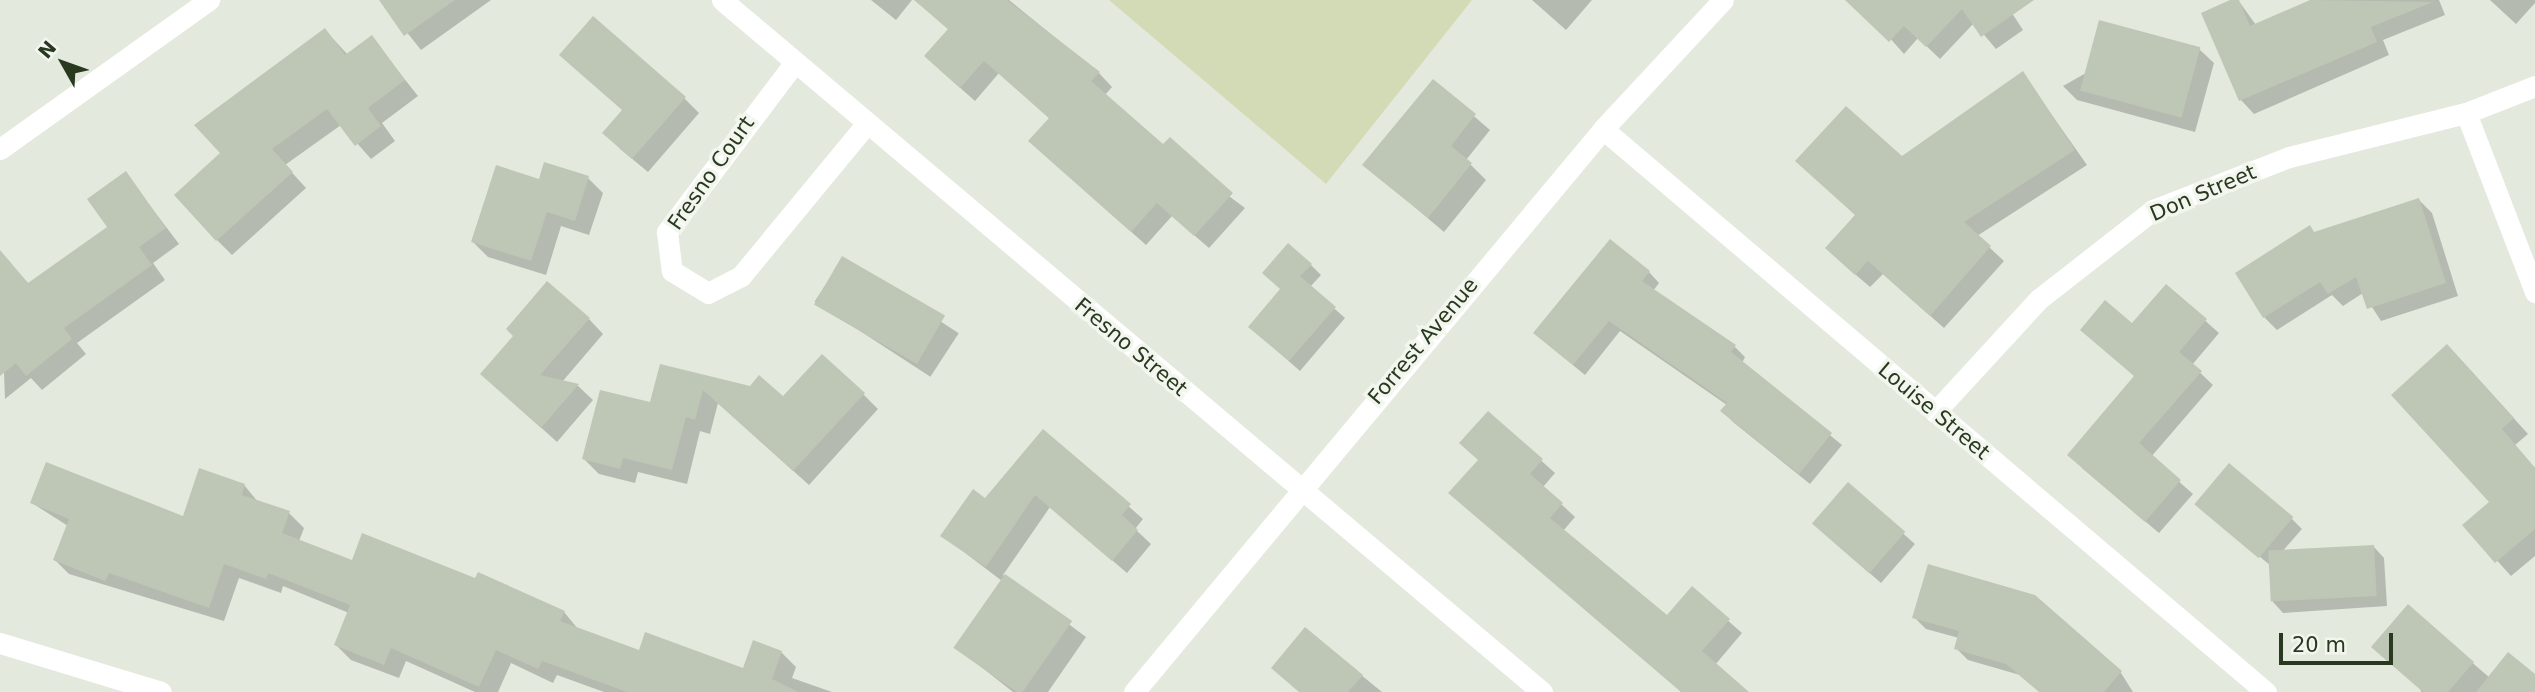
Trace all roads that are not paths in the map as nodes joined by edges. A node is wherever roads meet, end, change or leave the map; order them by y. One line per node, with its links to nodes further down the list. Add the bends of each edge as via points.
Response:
1 (209, 0): 9 (street)
2 (722, 0): 4 (street, Fresno Street)
3 (1723, 0): 8 (street, Forrest Avenue)
4 (795, 62): 7 (street, Fresno Street); 7 (street, Fresno Court, via 667,232 672,271 708,293 741,276)
5 (2535, 86): 6 (street, Don Street)
6 (2466, 113): 10 (street); 11 (street, Don Street, via 2289,157 2153,210 2039,299)
7 (867, 123): 12 (street, Fresno Street)
8 (1603, 129): 11 (street, Louise Street); 12 (street, Forrest Avenue)
9 (0, 149)
10 (2535, 292)
11 (1935, 412): 17 (street, Louise Street)
12 (1298, 488): 15 (street, Forrest Avenue); 16 (street, Fresno Street)
13 (0, 643): 14 (street)
14 (161, 692)
15 (1134, 692)
16 (1542, 692)
17 (2266, 692)

